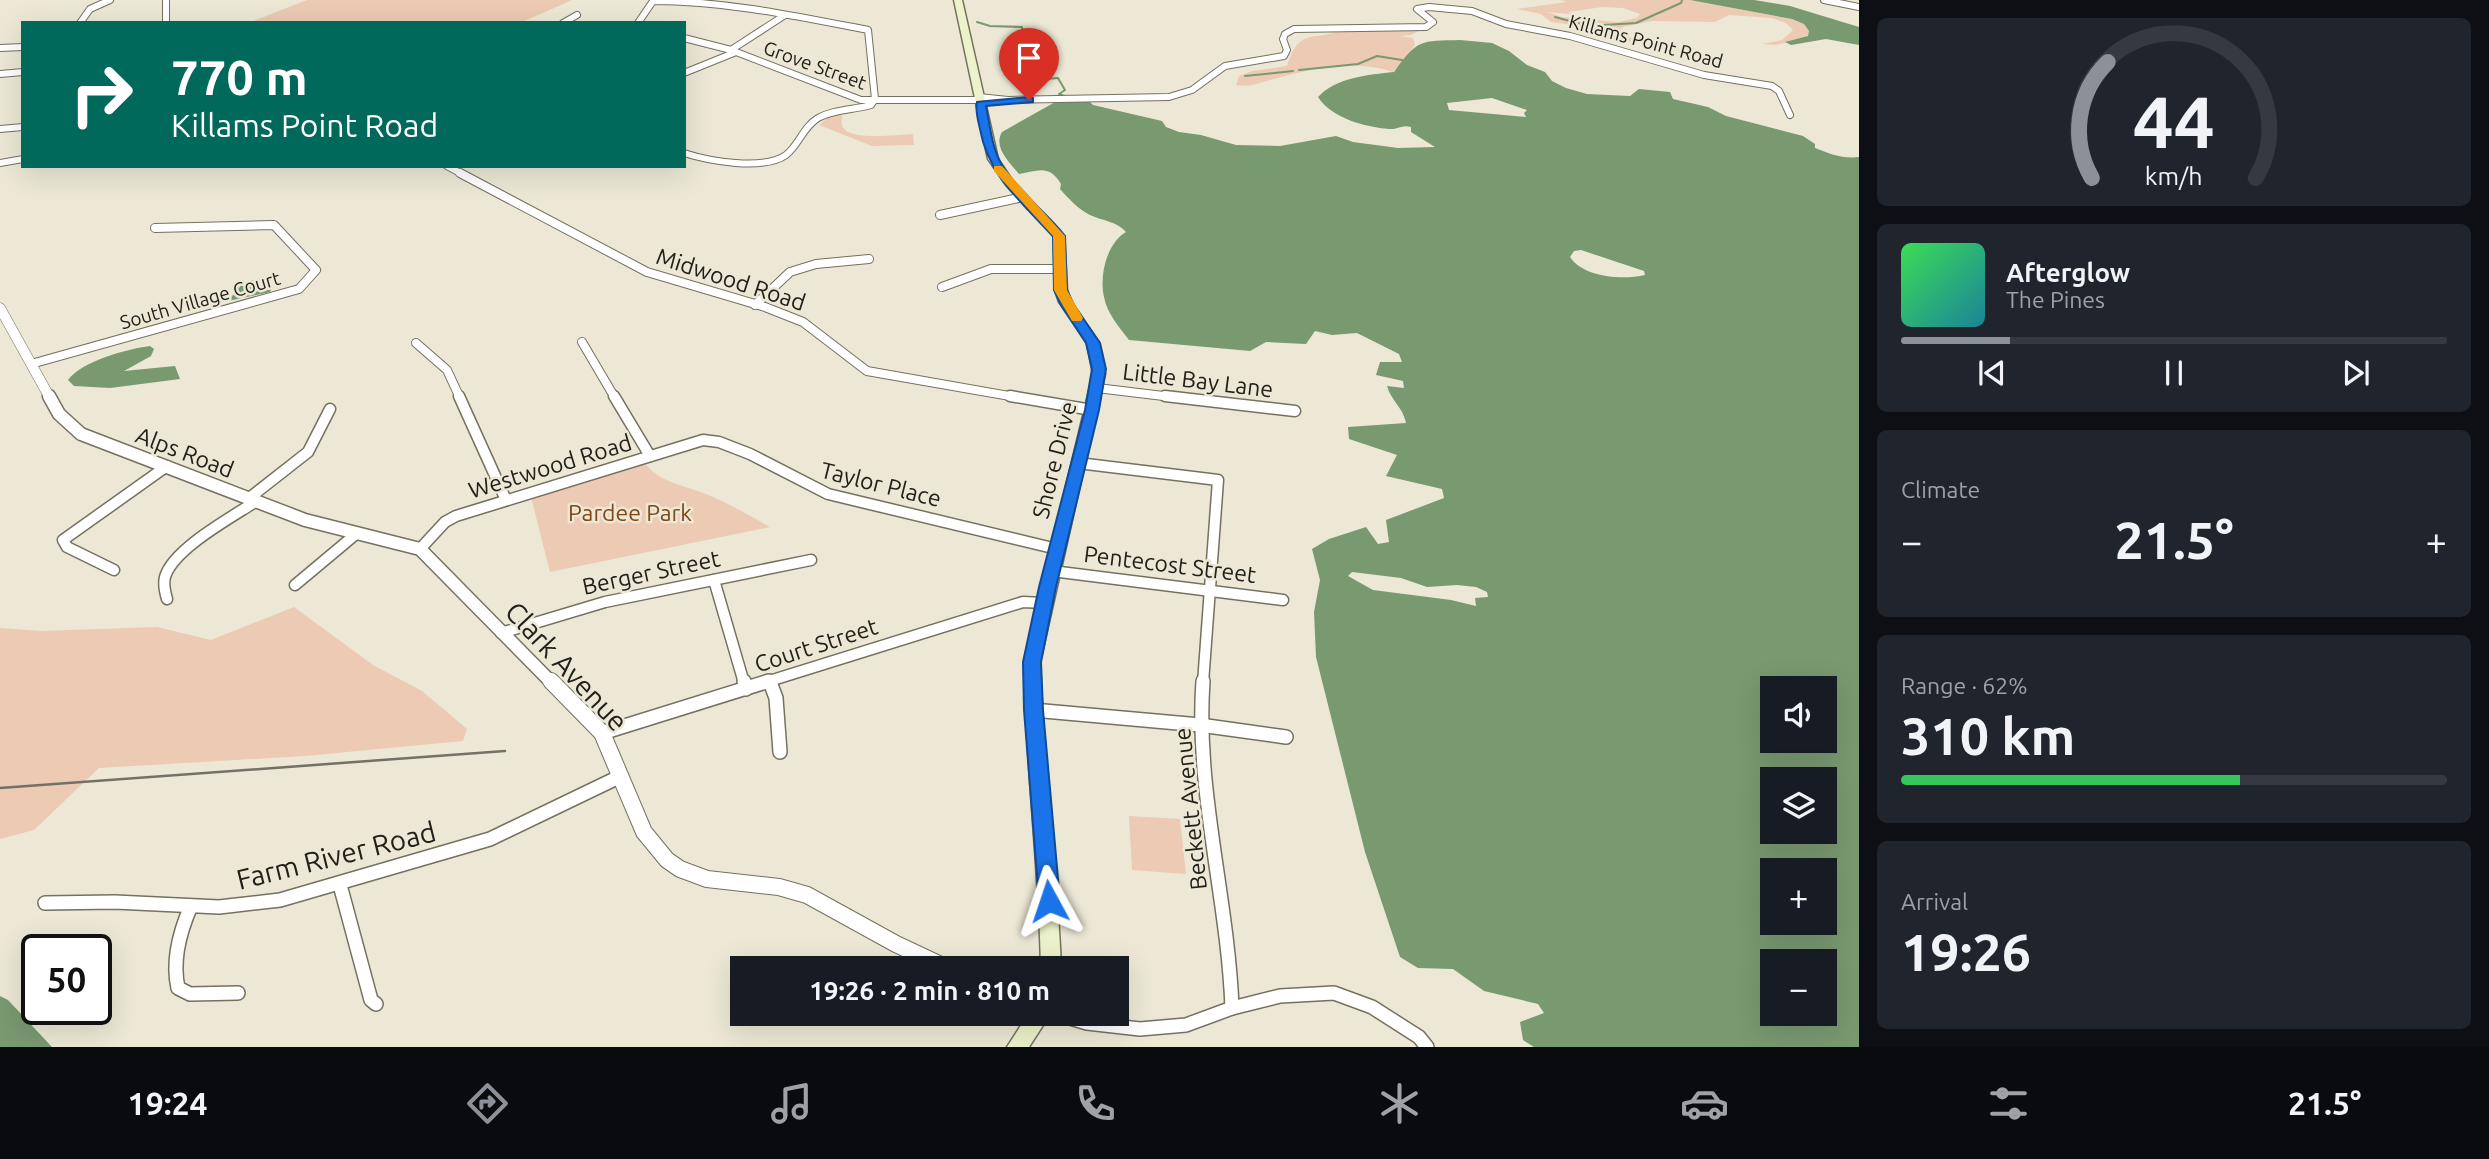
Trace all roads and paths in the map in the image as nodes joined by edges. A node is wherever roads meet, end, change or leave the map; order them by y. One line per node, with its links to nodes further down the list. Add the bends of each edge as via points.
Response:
1 (110, 0): 9 (street, via 90,9)
2 (166, 0): 10 (street)
3 (958, 0): 20 (main road, Shore Drive)
4 (1824, 0): 6 (street)
5 (653, 1): 8 (street, via 698,1); 12 (street)
6 (1859, 7)
7 (576, 15): 11 (street)
8 (785, 15): 16 (street); 21 (street, via 868,30)
9 (81, 21)
10 (166, 21)
11 (566, 21)
12 (640, 21)
13 (686, 39): 16 (street, Grove Street)
14 (21, 47): 15 (street)
15 (0, 48)
16 (734, 51): 18 (street); 21 (street, Grove Street)
17 (21, 72): 19 (street)
18 (686, 72)
19 (0, 74)
20 (980, 100): 21 (street, Grove Street); 22 (street, Killams Point Road, via 1169,97 1192,90 1225,66 1284,56 1283,39 1289,31 1426,27 1433,22 1417,9 1429,6 1472,11 1704,75 1772,86); 29 (main road, Shore Drive, via 993,159)
21 (874, 102): 25 (street, via 819,117 776,161 749,163)
22 (1790, 115)
23 (21, 127): 24 (street)
24 (0, 129)
25 (686, 154)
26 (21, 159): 27 (street)
27 (0, 163)
28 (451, 168): 35 (street, Midwood Road, via 644,271)
29 (1023, 197): 30 (street); 33 (main road, Shore Drive, via 1059,236)
30 (940, 215)
31 (155, 228): 39 (street, South Village Court, via 274,225 316,270 299,289)
32 (869, 259): 35 (street, via 816,264 790,272)
33 (1060, 270): 34 (street, via 991,269); 40 (main road, Shore Drive, via 1063,298 1096,350)
34 (942, 286)
35 (755, 304): 42 (street, Midwood Road, via 806,323 867,371)
36 (1, 310): 39 (street, Alps Road)
37 (582, 342): 45 (street)
38 (416, 343): 48 (street, via 447,370)
39 (31, 364): 47 (street, Alps Road, via 71,427)
40 (1097, 387): 42 (main road, Shore Drive); 43 (street, Little Bay Lane)
41 (330, 409): 49 (street, via 308,452)
42 (1092, 410): 46 (main road, Shore Drive)
43 (1295, 411)
44 (703, 440): 45 (street, Westwood Road); 52 (street, Taylor Place, via 726,443 828,494)
45 (650, 456): 48 (street, Westwood Road)
46 (1078, 463): 52 (main road, Shore Drive); 58 (street, Beckett Avenue, via 1218,480)
47 (167, 466): 49 (street, Alps Road); 54 (street, via 63,540 67,547)
48 (506, 500): 51 (street, Westwood Road, via 445,522)
49 (251, 501): 50 (street, Alps Road); 59 (street, via 172,565 164,580)
50 (356, 534): 51 (street, Alps Road); 57 (street)
51 (419, 549): 62 (street, Clark Avenue)
52 (1057, 549): 55 (main road, Shore Drive)
53 (811, 560): 56 (street, Berger Street)
54 (114, 570)
55 (1052, 571): 58 (street, Pentecost Street); 61 (main road, Shore Drive)
56 (714, 580): 62 (street, Berger Street, via 605,602); 64 (street)
57 (295, 585)
58 (1212, 591): 60 (street, Pentecost Street); 66 (street, Beckett Avenue)
59 (167, 599)
60 (1283, 600)
61 (1044, 603): 63 (street, Court Street, via 1023,602); 65 (main road, Shore Drive, via 1032,662)
62 (501, 633): 67 (street, Clark Avenue)
63 (770, 682): 64 (street, Court Street); 69 (street, via 776,698)
64 (746, 689): 67 (street, Court Street)
65 (1034, 710): 66 (street); 75 (main road, Shore Drive)
66 (1200, 725): 68 (street); 78 (street, Beckett Avenue, via 1230,960)
67 (602, 733): 70 (street, Clark Avenue)
68 (1286, 737)
69 (780, 752)
70 (621, 776): 71 (street, Farm River Road, via 490,839); 74 (street, Clark Avenue, via 636,818 653,845 677,867 708,882 777,887 807,895)
71 (340, 885): 73 (street, Farm River Road, via 247,906); 77 (street, via 370,1000)
72 (46, 903): 73 (street, Farm River Road)
73 (191, 906): 76 (street, via 175,980 178,988 190,994)
74 (922, 956)
75 (1051, 956)
76 (238, 993)
77 (376, 1004)
78 (1231, 1007): 80 (street, via 1186,1025); 82 (street, via 1280,996 1334,993 1372,1007)
79 (1032, 1026): 81 (main road)
80 (1114, 1026)
81 (1017, 1047)
82 (1427, 1047)

